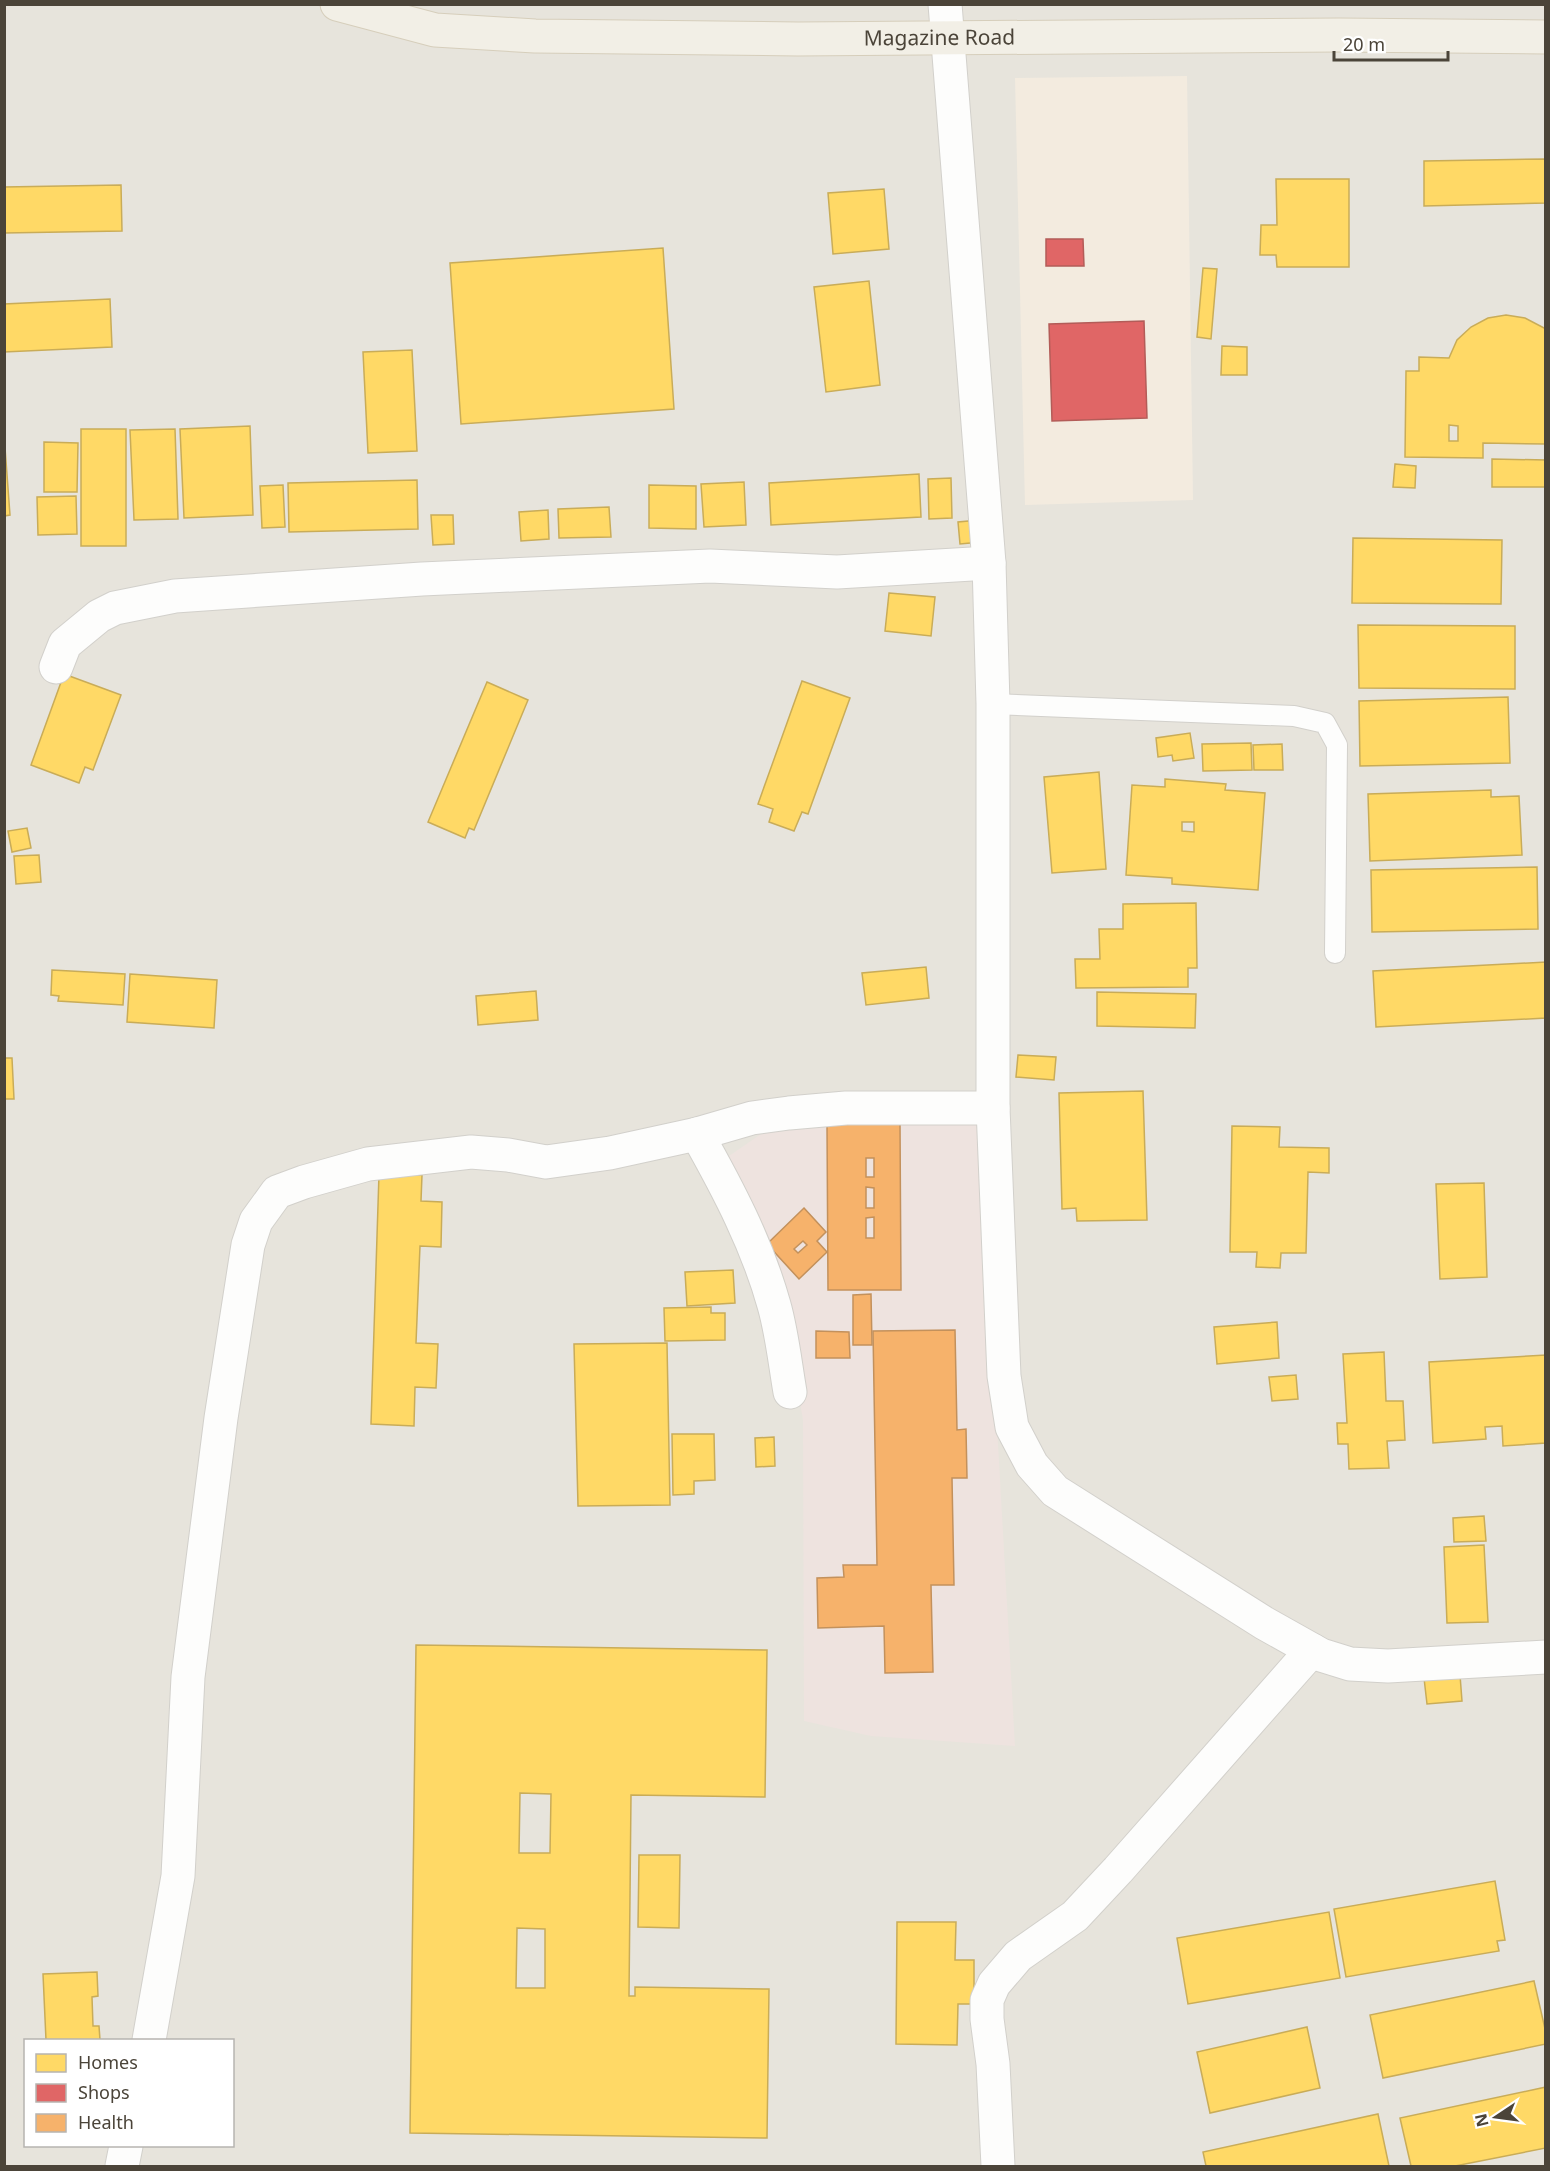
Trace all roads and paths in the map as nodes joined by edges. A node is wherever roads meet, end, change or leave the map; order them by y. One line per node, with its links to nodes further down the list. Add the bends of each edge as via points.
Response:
1 (337, 4): 4 (main road, Magazine Road, via 435,30 524,35)
2 (945, 4): 4 (street)
3 (1545, 37): 4 (main road, Magazine Road)
4 (946, 38): 5 (street)
5 (989, 563): 6 (street, via 837,572 710,566 422,579 175,596 115,608 99,616 65,644); 7 (street)
6 (56, 667)
7 (993, 704): 8 (lane, via 1294,716 1325,723 1337,745); 9 (street)
8 (1335, 953)
9 (993, 1108): 10 (street, via 846,1108 752,1118); 12 (street, via 1004,1376 1012,1427 1032,1465 1055,1491)
10 (697, 1134): 11 (street, via 734,1200 756,1252 775,1306); 14 (street, via 546,1162 471,1152 368,1164 277,1192 260,1214 248,1245 221,1418 188,1677 178,1876)
11 (790, 1392)
12 (1312, 1650): 13 (street, via 1350,1664 1388,1666); 17 (street, via 1075,1916 1017,1956 994,1984 987,2000 987,2019)
13 (1545, 1656)
14 (148, 2039)
15 (126, 2147): 16 (street)
16 (122, 2166)
17 (998, 2166)

